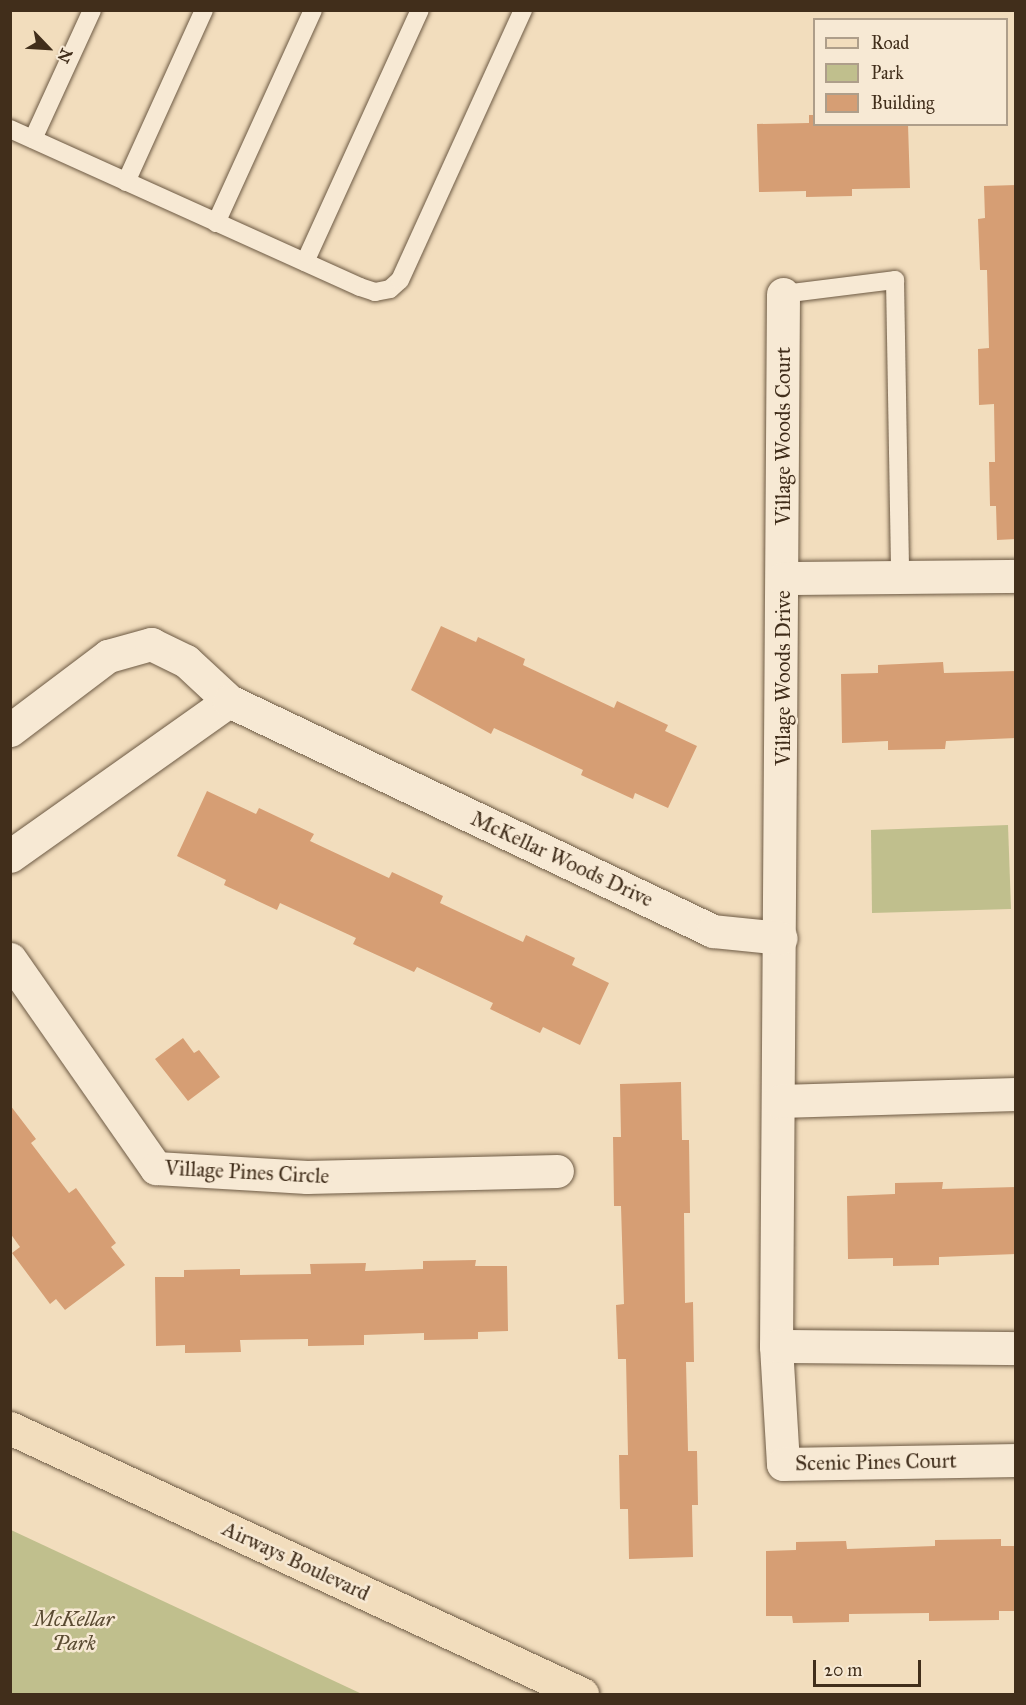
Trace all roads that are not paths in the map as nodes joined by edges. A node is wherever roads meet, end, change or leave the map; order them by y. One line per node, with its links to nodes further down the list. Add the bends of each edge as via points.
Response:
1 (92, 10): 7 (lane)
2 (204, 10): 8 (lane)
3 (313, 10): 9 (lane)
4 (420, 10): 10 (lane)
5 (523, 10): 10 (lane, via 400,280 390,289 375,292)
6 (10, 129): 7 (lane)
7 (33, 139): 8 (lane)
8 (126, 182): 9 (lane)
9 (216, 223): 10 (lane)
10 (304, 262)
11 (783, 294): 12 (lane, via 895,280); 14 (street, Village Woods Court)
12 (900, 575): 13 (street, Village Woods Drive); 14 (street, Village Woods Drive)
13 (1016, 576)
14 (783, 578): 18 (street, Village Woods Drive)
15 (229, 701): 16 (street, McKellar Woods Drive, via 186,661 151,644 108,656); 17 (street); 18 (street, McKellar Woods Drive, via 713,931)
16 (10, 730)
17 (10, 856)
18 (781, 938): 21 (street)
19 (10, 959): 22 (street, Village Pines Circle, via 156,1168 308,1177)
20 (1016, 1094): 21 (street)
21 (779, 1101): 23 (street, Scenic Pines Court)
22 (557, 1171)
23 (776, 1346): 24 (street); 26 (street, Scenic Pines Court, via 783,1464)
24 (1016, 1348)
25 (10, 1428): 27 (main road, Airways Boulevard)
26 (1016, 1460)
27 (582, 1695)

